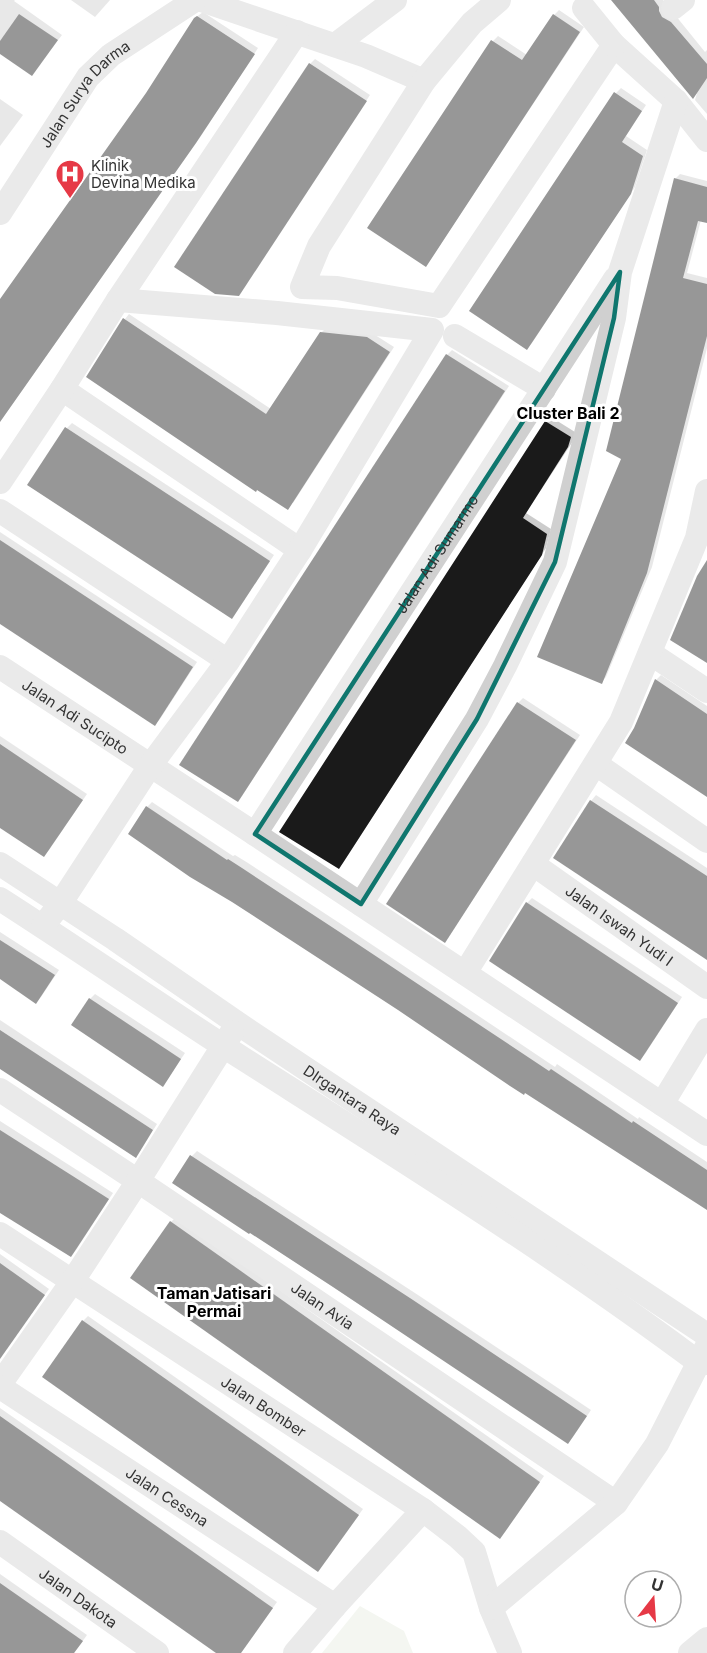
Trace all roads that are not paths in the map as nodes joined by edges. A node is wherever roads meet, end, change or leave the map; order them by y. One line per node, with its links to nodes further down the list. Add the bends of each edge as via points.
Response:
1 (195, 0): 12 (street, Jalan Surya Darma, via 111,55 88,77)
2 (201, 0): 6 (street)
3 (395, 0): 7 (street)
4 (500, 0): 9 (street, via 472,23)
5 (584, 9): 8 (street)
6 (297, 32): 7 (street); 14 (street)
7 (335, 45): 9 (street)
8 (614, 45): 9 (street, via 439,306 337,288 302,287 319,246); 10 (street)
9 (424, 81)
10 (676, 101): 11 (street); 13 (street)
11 (707, 140)
12 (0, 213)
13 (620, 272): 17 (street, Jalan Adi Sumarmo); 35 (street, via 614,318 555,562 477,719)
14 (118, 300): 16 (street); 22 (street, via 432,330)
15 (455, 336): 17 (street)
16 (62, 389): 18 (street); 22 (street)
17 (544, 389): 29 (street, Jalan Adi Sumarmo)
18 (0, 482)
19 (707, 491): 21 (street)
20 (0, 511): 24 (street)
21 (702, 541): 23 (street)
22 (300, 550): 24 (street)
23 (650, 653): 26 (street); 27 (street, via 621,722)
24 (228, 661): 28 (street)
25 (0, 667): 28 (street, Jalan Adi Sucipto)
26 (707, 691)
27 (596, 764): 30 (street); 32 (street)
28 (150, 766): 29 (street, Jalan Adi Sucipto); 34 (street)
29 (255, 834): 35 (street, Jalan Adi Sucipto)
30 (707, 841)
31 (0, 864): 34 (street, DIrgantara Raya)
32 (533, 864): 37 (street); 38 (street, Jalan Iswah Yudi I)
33 (0, 899): 36 (street, DIrgantara Raya)
34 (60, 904): 36 (street); 39 (street, DIrgantara Raya)
35 (361, 904): 37 (street, Jalan Adi Sucipto)
36 (43, 926): 41 (street, DIrgantara Raya)
37 (465, 973): 43 (street, Jalan Adi Sucipto)
38 (707, 987)
39 (237, 1023): 41 (street); 46 (street, DIrgantara Raya)
40 (707, 1030): 43 (street)
41 (224, 1046): 45 (street); 46 (street, DIrgantara Raya)
42 (0, 1090): 45 (street, Jalan Avia)
43 (662, 1104): 44 (street, Jalan Adi Sucipto)
44 (707, 1134)
45 (138, 1181): 48 (street); 52 (street, Jalan Avia)
46 (472, 1192): 49 (street, DIrgantara Raya); 50 (street, DIrgantara Raya, via 639,1318)
47 (0, 1234): 48 (street, Jalan Bomber)
48 (72, 1282): 51 (street); 53 (street, Jalan Bomber)
49 (707, 1335)
50 (704, 1357): 52 (street, via 657,1444)
51 (0, 1385): 55 (street, Jalan Cessna)
52 (616, 1503): 56 (street)
53 (423, 1510): 55 (street); 56 (street, Jalan Bomber, via 474,1552)
54 (0, 1542): 58 (street, Jalan Dakota)
55 (334, 1606): 59 (street)
56 (491, 1608): 60 (street, Jalan Bomber)
57 (707, 1639): 61 (street)
58 (157, 1653)
59 (294, 1653)
60 (510, 1653)
61 (690, 1653)

